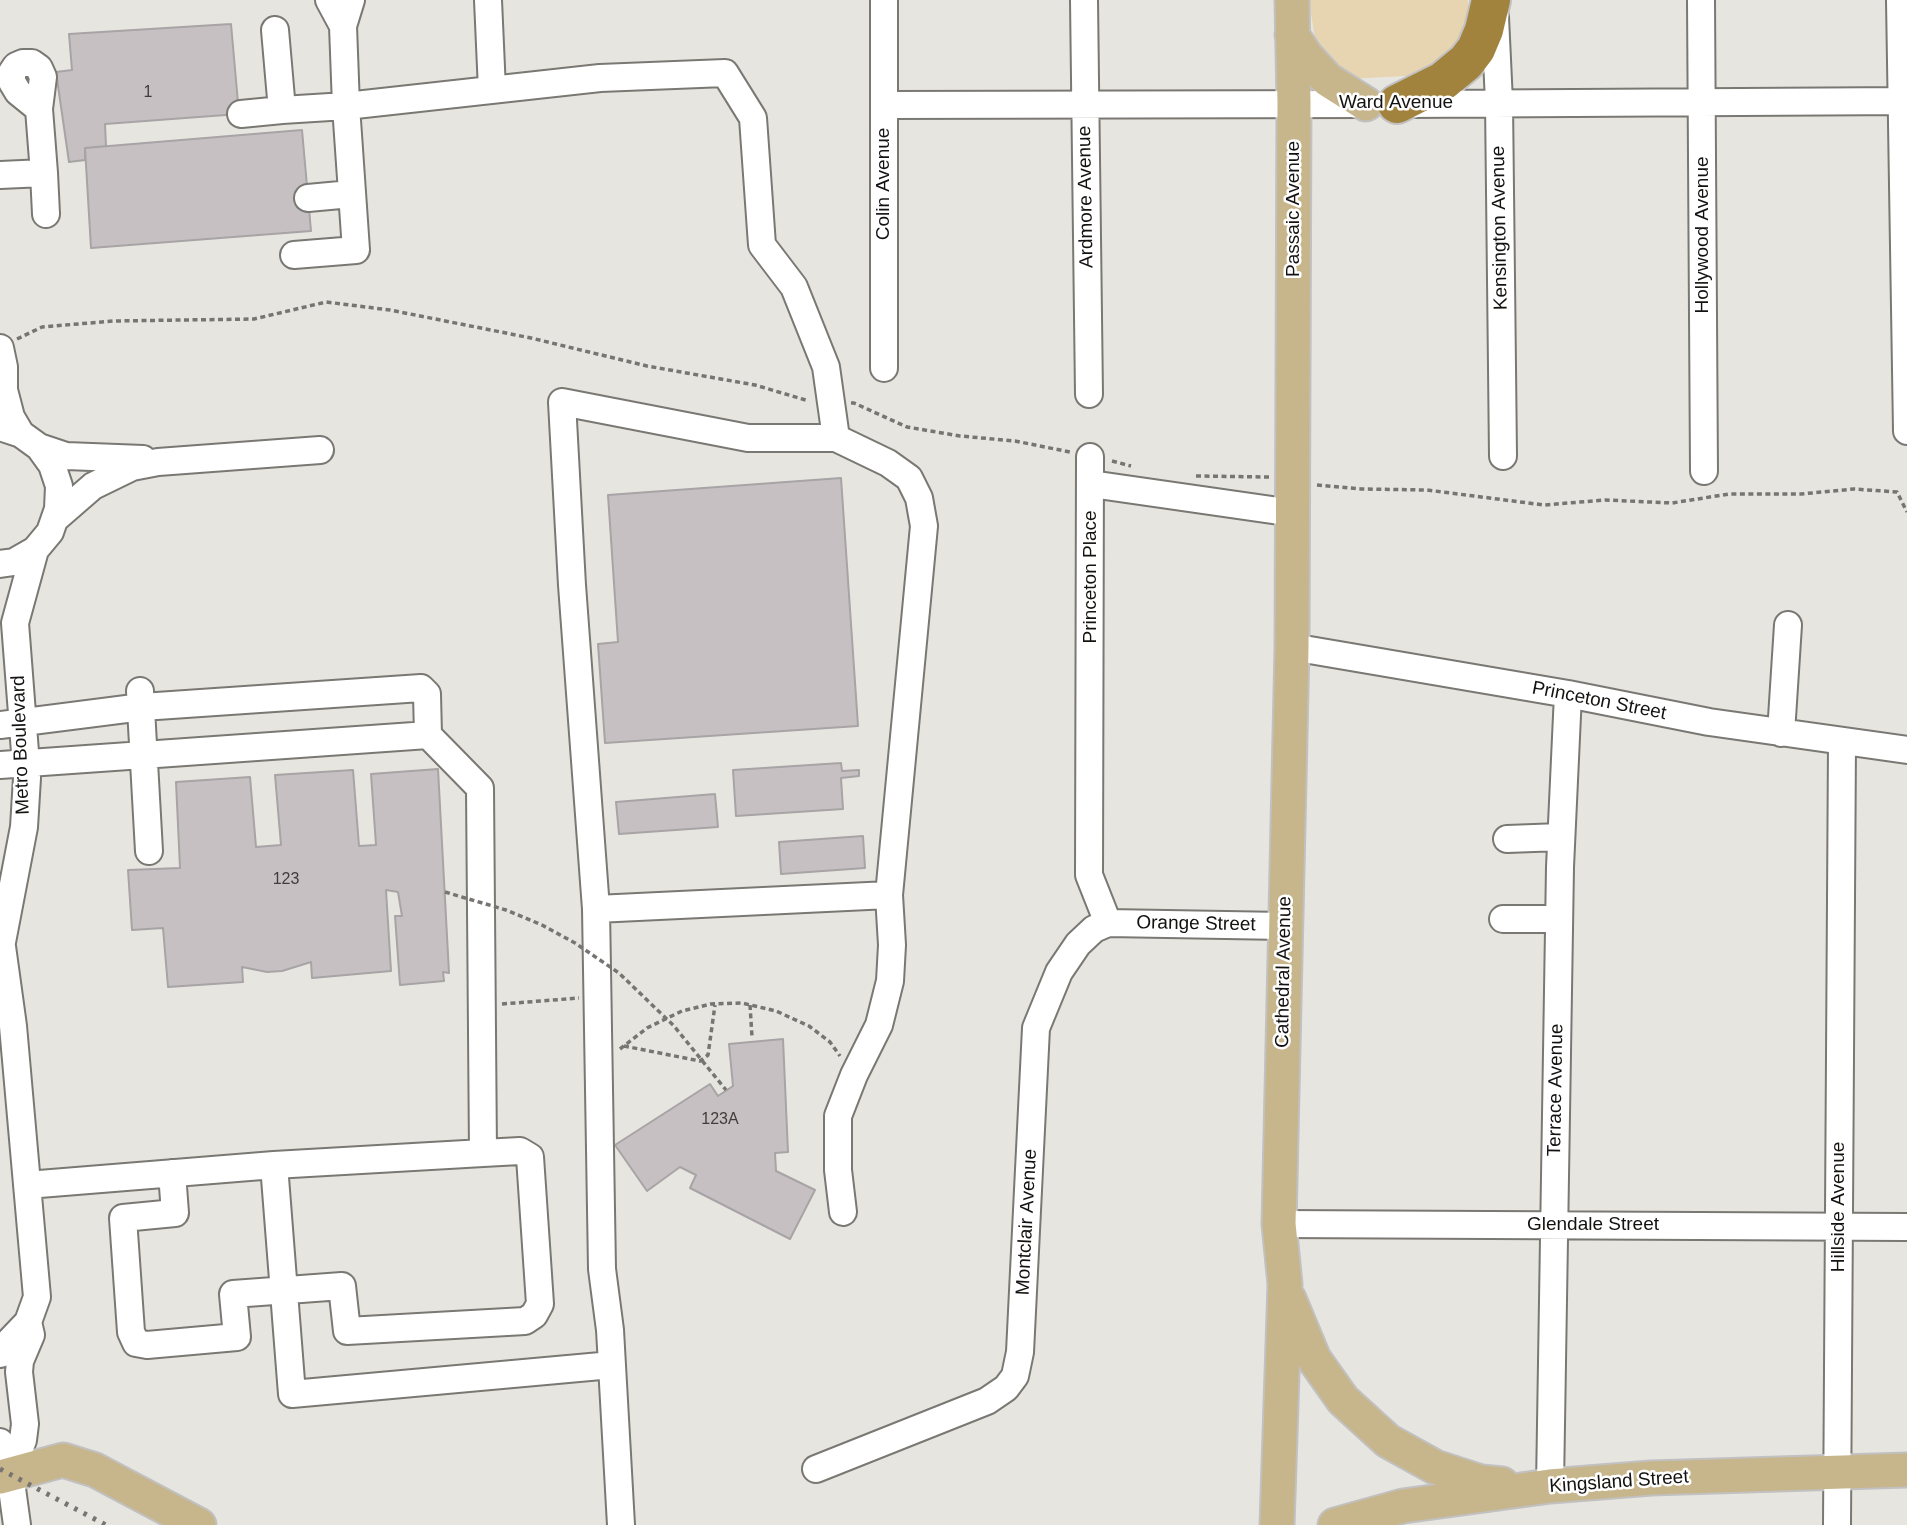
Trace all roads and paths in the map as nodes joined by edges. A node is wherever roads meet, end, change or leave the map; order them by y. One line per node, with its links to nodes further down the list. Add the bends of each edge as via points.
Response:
1 (329, 0): 10 (street)
2 (351, 0): 10 (street)
3 (488, 0): 13 (street)
4 (884, 0): 20 (street, Colin Avenue)
5 (1084, 0): 18 (street, Ardmore Avenue)
6 (1292, 0): 12 (main road, Passaic Avenue)
7 (1492, 0): 14 (street, Kensington Avenue); 19 (highway, via 1485,30 1466,62 1443,81)
8 (1701, 0): 15 (street, Hollywood Avenue)
9 (1900, 0): 16 (street)
10 (343, 26): 21 (street)
11 (275, 30): 23 (street)
12 (1292, 35): 17 (main road, Passaic Avenue); 19 (main road, via 1328,80)
13 (492, 90): 21 (street); 34 (street, via 600,78 725,73 753,118 762,245 794,287 826,367)
14 (1499, 102): 15 (street, Ward Avenue); 19 (street, Ward Avenue); 40 (street, Kensington Avenue)
15 (1702, 102): 16 (street, Ward Avenue); 44 (street, Hollywood Avenue)
16 (1904, 102): 36 (street)
17 (1294, 103): 18 (street, Ward Avenue); 19 (street, Ward Avenue); 35 (main road, Passaic Avenue)
18 (1085, 104): 20 (street, Ward Avenue); 33 (street, Ardmore Avenue)
19 (1382, 104)
20 (884, 105): 32 (street, Colin Avenue)
21 (346, 106): 23 (street); 27 (street)
22 (39, 110): 25 (street)
23 (282, 110): 24 (street)
24 (241, 114)
25 (44, 173): 26 (street); 29 (street)
26 (0, 176)
27 (351, 194): 28 (street); 30 (street, via 356,250)
28 (308, 198)
29 (46, 214)
30 (294, 255)
31 (0, 348): 34 (path, via 42,327 254,319 326,302 531,338 755,385); 37 (street, via 10,417)
32 (884, 368)
33 (1089, 394)
34 (832, 407): 38 (street); 41 (path, via 854,402 907,427 1015,441)
35 (1293, 417): 50 (main road, Cathedral Avenue)
36 (1907, 431)
37 (20, 436): 42 (street, via 66,456); 51 (street, via 52,465 59,486)
38 (836, 438): 69 (street, via 909,478 919,498 924,526); 70 (street, via 748,438 562,402)
39 (320, 450): 42 (street)
40 (1503, 456)
41 (1090, 457): 43 (path); 47 (street)
42 (158, 462): 51 (street, via 132,467 93,486)
43 (1142, 470)
44 (1704, 471)
45 (1191, 476): 46 (path)
46 (1273, 477)
47 (1091, 484): 50 (street, Princeton Place); 73 (street, Princeton Place, via 1089,875)
48 (1312, 485): 49 (path, via 1427,490 1544,505 1605,500 1672,503 1729,494 1854,489 1897,492)
49 (1907, 512)
50 (1293, 513): 55 (main road, Cathedral Avenue)
51 (55, 519): 52 (street)
52 (34, 550): 53 (street); 58 (street, Metro Boulevard, via 15,623)
53 (0, 564)
54 (1788, 625): 59 (street)
55 (1292, 647): 56 (street, Princeton Street); 74 (main road, Cathedral Avenue)
56 (1568, 694): 59 (street, Princeton Street); 65 (street, Terrace Avenue)
57 (141, 699): 58 (street); 60 (street, via 421,688 427,695); 63 (street)
58 (12, 723): 64 (street, Metro Boulevard)
59 (1781, 733): 61 (street, Princeton Street)
60 (428, 735): 63 (street); 78 (street, via 480,788)
61 (1842, 743): 62 (street, Princeton Street); 92 (street, Hillside Avenue)
62 (1907, 750)
63 (144, 754): 64 (street); 67 (street)
64 (12, 764): 75 (street, Metro Boulevard, via 27,778 24,827)
65 (1561, 836): 66 (street); 72 (street, Terrace Avenue)
66 (1507, 839)
67 (149, 851)
68 (445, 892): 84 (path, bridge, via 542,925 619,973 674,1026)
69 (889, 895): 70 (street); 83 (street, via 890,981 879,1025)
70 (596, 909): 76 (street)
71 (1503, 919): 72 (street)
72 (1559, 919): 91 (street, Terrace Avenue)
73 (1108, 923): 74 (street, Orange Street); 101 (street, Montclair Avenue, via 1094,929 1059,972 1036,1028 1020,1352 1015,1376 987,1401)
74 (1284, 926): 90 (main road, Cathedral Avenue)
75 (1, 937): 88 (street, Metro Boulevard)
76 (598, 997): 78 (path); 82 (street)
77 (715, 1004): 79 (path); 81 (path, via 682,1011 647,1028); 81 (path, via 708,1055 700,1061)
78 (483, 1005): 85 (street)
79 (750, 1005): 80 (path); 83 (path, via 808,1026 830,1042)
80 (752, 1037)
81 (624, 1046): 82 (path)
82 (599, 1065): 99 (street, via 602,1269)
83 (854, 1075): 89 (street, via 838,1116)
84 (726, 1090)
85 (483, 1153): 86 (street); 95 (street, via 520,1151 530,1157 540,1304 525,1321 347,1331 342,1286)
86 (274, 1166): 87 (street); 95 (street)
87 (172, 1173): 88 (street); 95 (street, via 175,1213 123,1218 131,1332 136,1343 237,1337 233,1294)
88 (27, 1185): 96 (street, Metro Boulevard, via 37,1297)
89 (843, 1212)
90 (1279, 1224): 91 (street, Glendale Street); 94 (main road, Cathedral Avenue)
91 (1554, 1225): 92 (street, Glendale Street); 105 (street, Terrace Avenue)
92 (1839, 1227): 93 (street, Glendale Street); 103 (street, Hillside Avenue)
93 (1907, 1227)
94 (1285, 1283): 105 (main road, via 1314,1359 1343,1400 1388,1441 1435,1467 1481,1482); 109 (main road, Cathedral Avenue)
95 (284, 1291): 99 (street, via 292,1394)
96 (28, 1322): 97 (street); 98 (street); 104 (street, Metro Boulevard, via 31,1335 19,1372 23,1440)
97 (0, 1326)
98 (0, 1354)
99 (612, 1365): 108 (street)
100 (0, 1442): 104 (street)
101 (816, 1469)
102 (1907, 1471): 103 (main road, Kingsland Street)
103 (1838, 1472): 105 (main road, Kingsland Street); 111 (street, Hillside Avenue)
104 (5, 1475): 106 (street); 107 (main road, via 63,1460 95,1470)
105 (1550, 1486): 110 (main road, Kingsland Street, via 1404,1506)
106 (17, 1525)
107 (200, 1525)
108 (621, 1525)
109 (1277, 1525)
110 (1335, 1525)
111 (1837, 1525)

